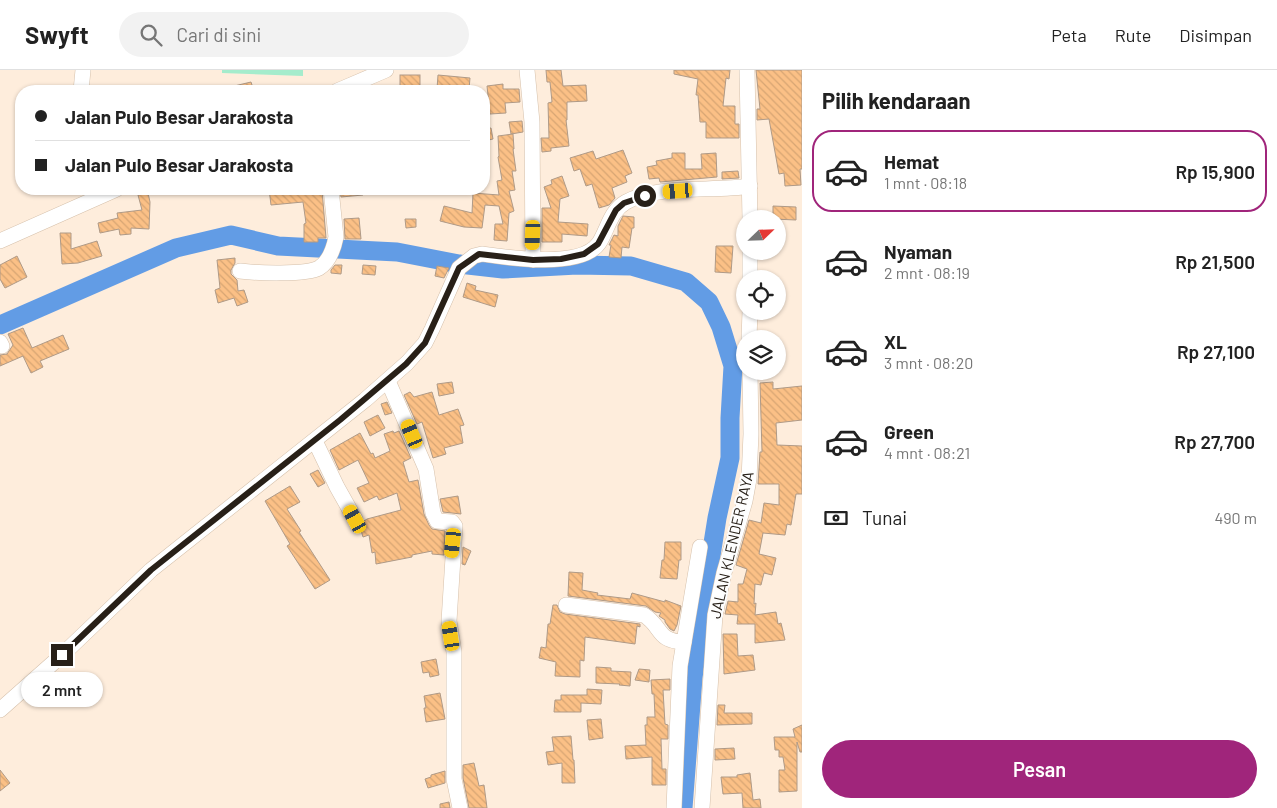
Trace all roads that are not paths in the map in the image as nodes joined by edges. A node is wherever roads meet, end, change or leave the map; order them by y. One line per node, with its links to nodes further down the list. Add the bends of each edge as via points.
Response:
1 (83, 70): 5 (street)
2 (386, 70): 6 (street)
3 (527, 70): 12 (street, via 532,122)
4 (748, 70): 7 (street)
5 (82, 85)
6 (351, 85)
7 (750, 186): 10 (street); 12 (street, via 661,192 634,199 616,210 598,244 584,254)
8 (332, 195): 13 (street, via 336,237 327,260 317,269 261,273)
9 (83, 196): 11 (street)
10 (750, 210)
11 (0, 241)
12 (533, 260): 15 (street, via 482,254 465,264 425,343)
13 (240, 271)
14 (750, 380): 24 (street, JALAN KLENDER RAYA, via 748,479 715,615)
15 (388, 381): 16 (street); 22 (street, via 426,469 433,514 437,521 452,522 455,526 449,620 454,652 454,779)
16 (315, 440): 17 (street); 21 (street, via 151,570)
17 (355, 519)
18 (700, 547): 20 (street)
19 (566, 605): 20 (street, via 638,613 650,618 662,636)
20 (684, 642): 23 (street, via 678,687)
21 (0, 710)
22 (460, 808)
23 (674, 808)
24 (702, 808)

